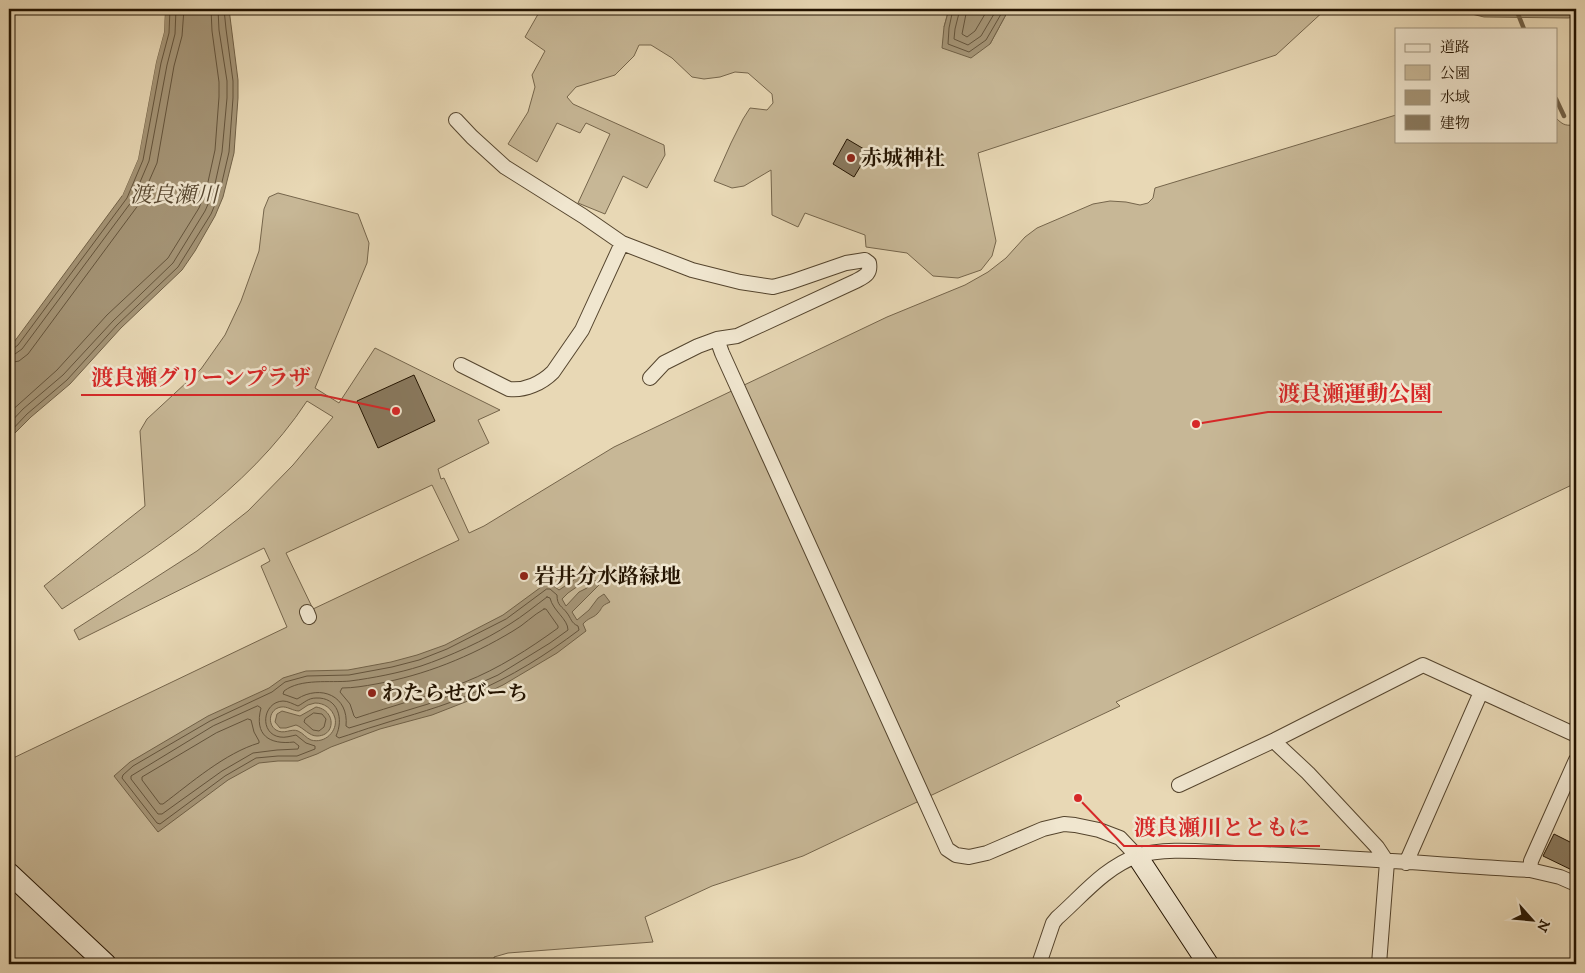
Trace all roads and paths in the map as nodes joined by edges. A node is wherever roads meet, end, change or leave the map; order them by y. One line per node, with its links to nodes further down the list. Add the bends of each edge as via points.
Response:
1 (456, 120): 2 (street, via 505,167)
2 (622, 243): 3 (street, via 692,270 773,287 846,262 865,260 869,264 868,274 856,281 737,336); 4 (street, via 582,330 548,378 527,387 509,389)
3 (717, 339): 5 (street, via 664,363); 11 (street, via 945,845 956,856 969,857 1064,824 1099,830 1120,838)
4 (461, 365)
5 (650, 378)
6 (1481, 692): 7 (street); 8 (street, via 1423,665); 13 (street)
7 (1576, 735)
8 (1274, 740): 10 (street); 12 (street)
9 (1576, 760): 14 (street, via 1531,861)
10 (1180, 785)
11 (1137, 856): 12 (street, via 1178,852 1274,854); 18 (street, via 1103,876 1052,923); 19 (street)
12 (1388, 862): 13 (street); 20 (street)
13 (1406, 863): 14 (street)
14 (1530, 870): 16 (street)
15 (9, 873): 17 (street)
16 (1576, 884)
17 (106, 964)
18 (1039, 964)
19 (1208, 964)
20 (1379, 964)

